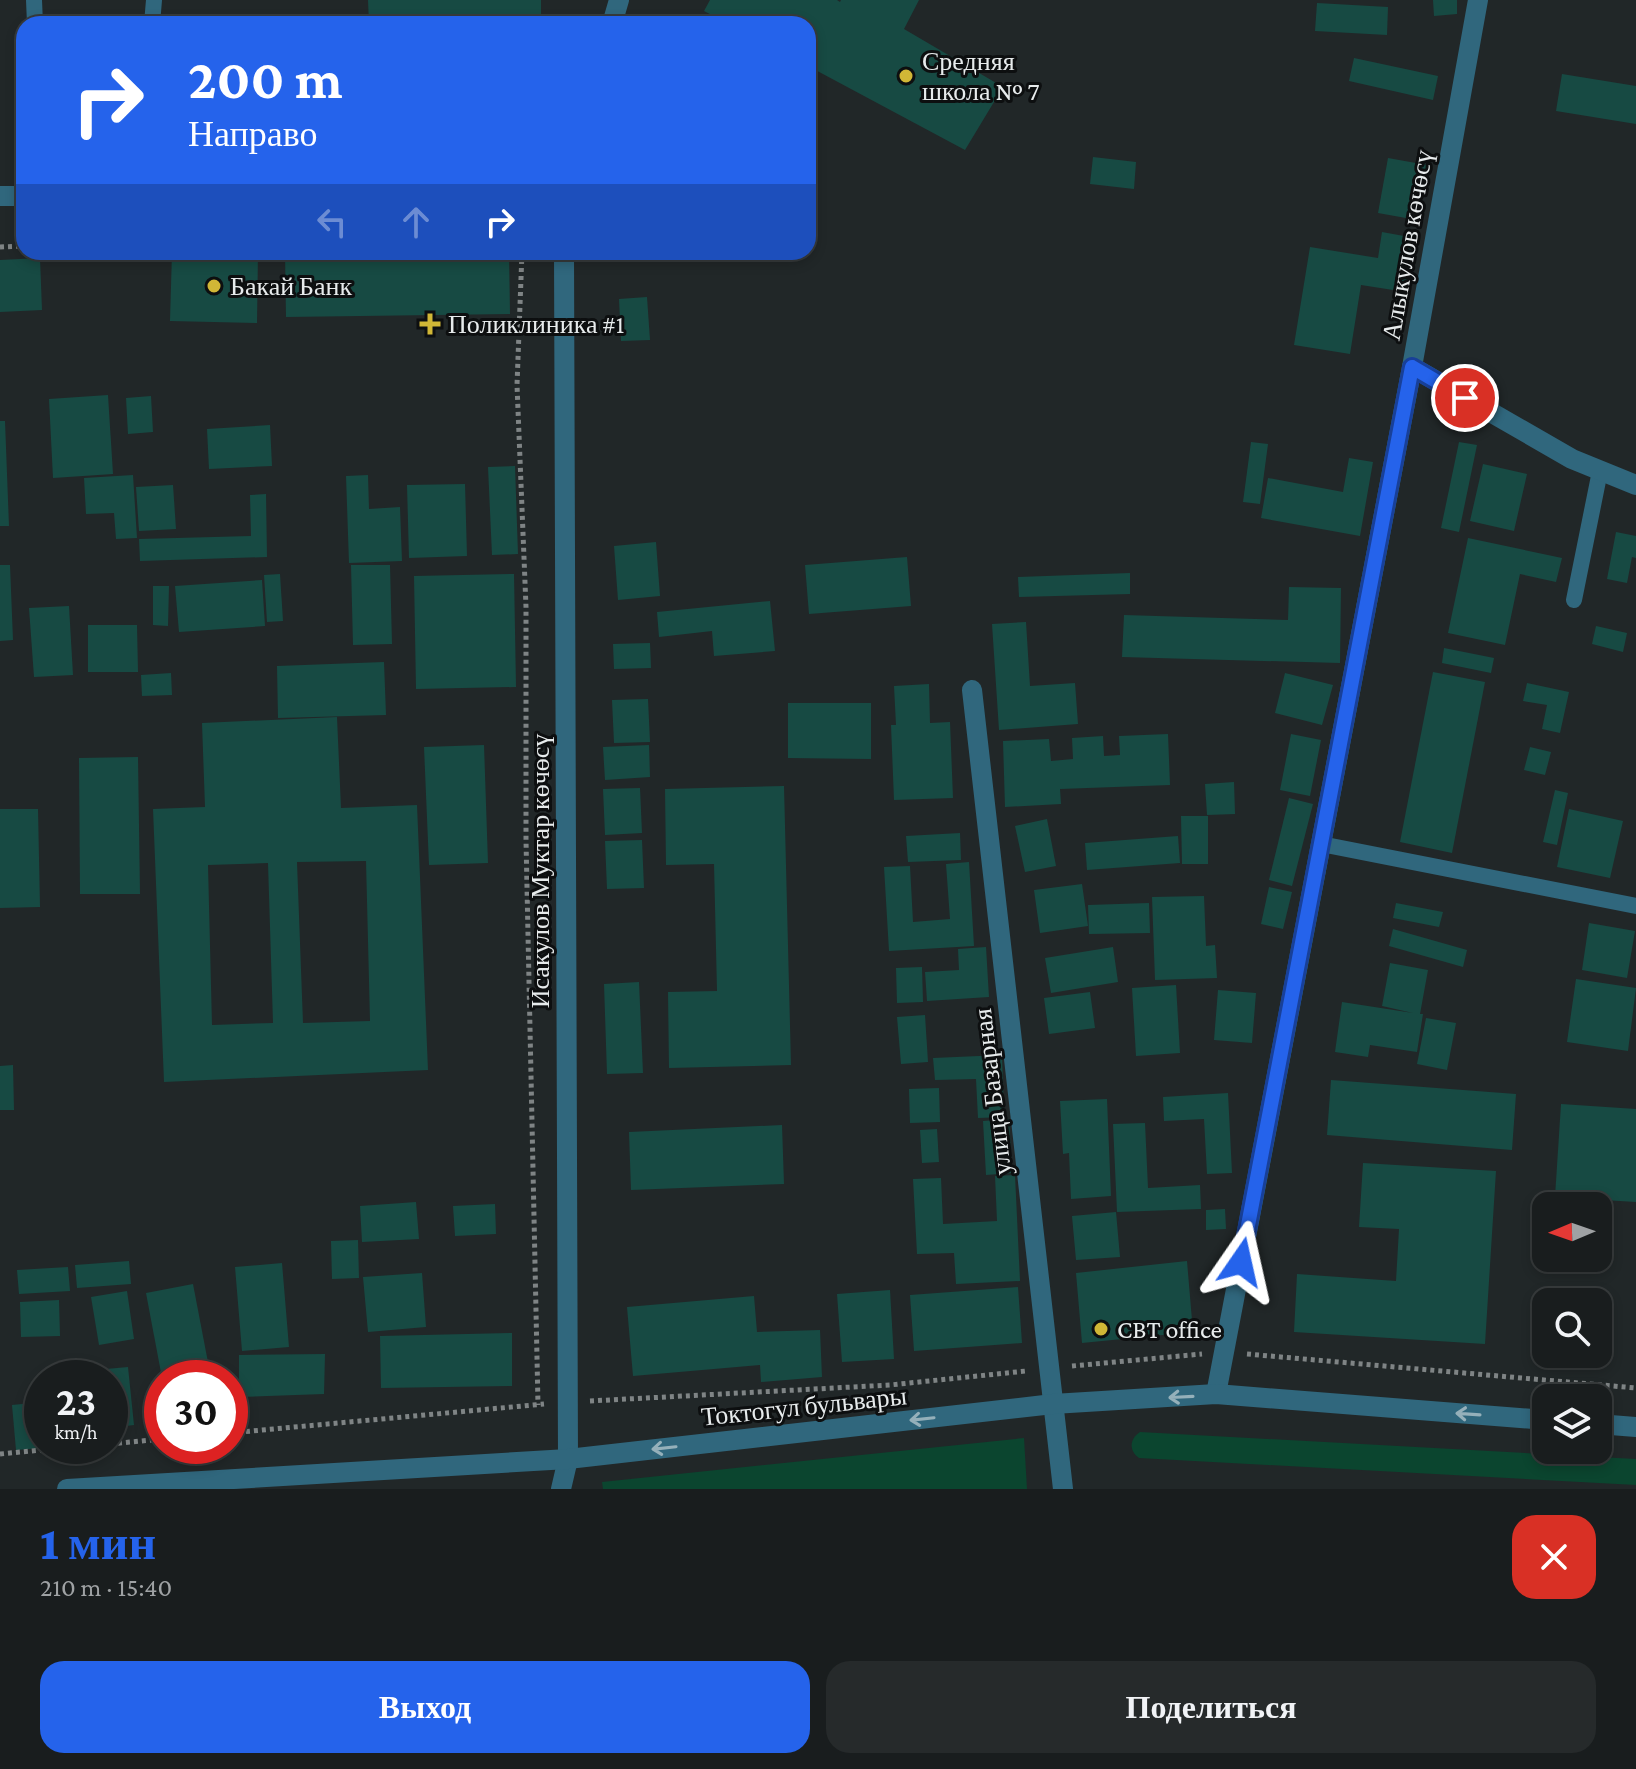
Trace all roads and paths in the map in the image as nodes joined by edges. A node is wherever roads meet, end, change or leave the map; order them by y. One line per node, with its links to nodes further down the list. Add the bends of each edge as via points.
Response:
1 (1478, 0): 4 (street, Алыкулов көчөсү)
2 (522, 260): 16 (path, via 517,385 526,607 538,1405)
3 (564, 260): 19 (street, Исакулов Муктар көчөсү)
4 (1412, 367): 5 (street); 9 (street, Алыкулов көчөсү)
5 (1600, 471): 6 (street); 7 (lane)
6 (1636, 485)
7 (1574, 600)
8 (972, 690): 12 (street, улица Базарная)
9 (1321, 844): 10 (lane); 11 (street, Алыкулов көчөсү)
10 (1636, 906)
11 (1216, 1394): 12 (street, Токтогул бульвары, one-way to 12); 13 (street, Токтогул бульвары, one-way to 11)
12 (1053, 1404): 19 (street, Токтогул бульвары, one-way to 19); 22 (street, улица Базарная)
13 (1532, 1419)
14 (1612, 1425): 15 (street)
15 (1636, 1427)
16 (248, 1431)
17 (24, 1452): 18 (path)
18 (0, 1454)
19 (568, 1459): 20 (street, Токтогул бульвары); 21 (street, Исакулов Муктар көчөсү)
20 (67, 1489)
21 (561, 1489)
22 (1063, 1489)

